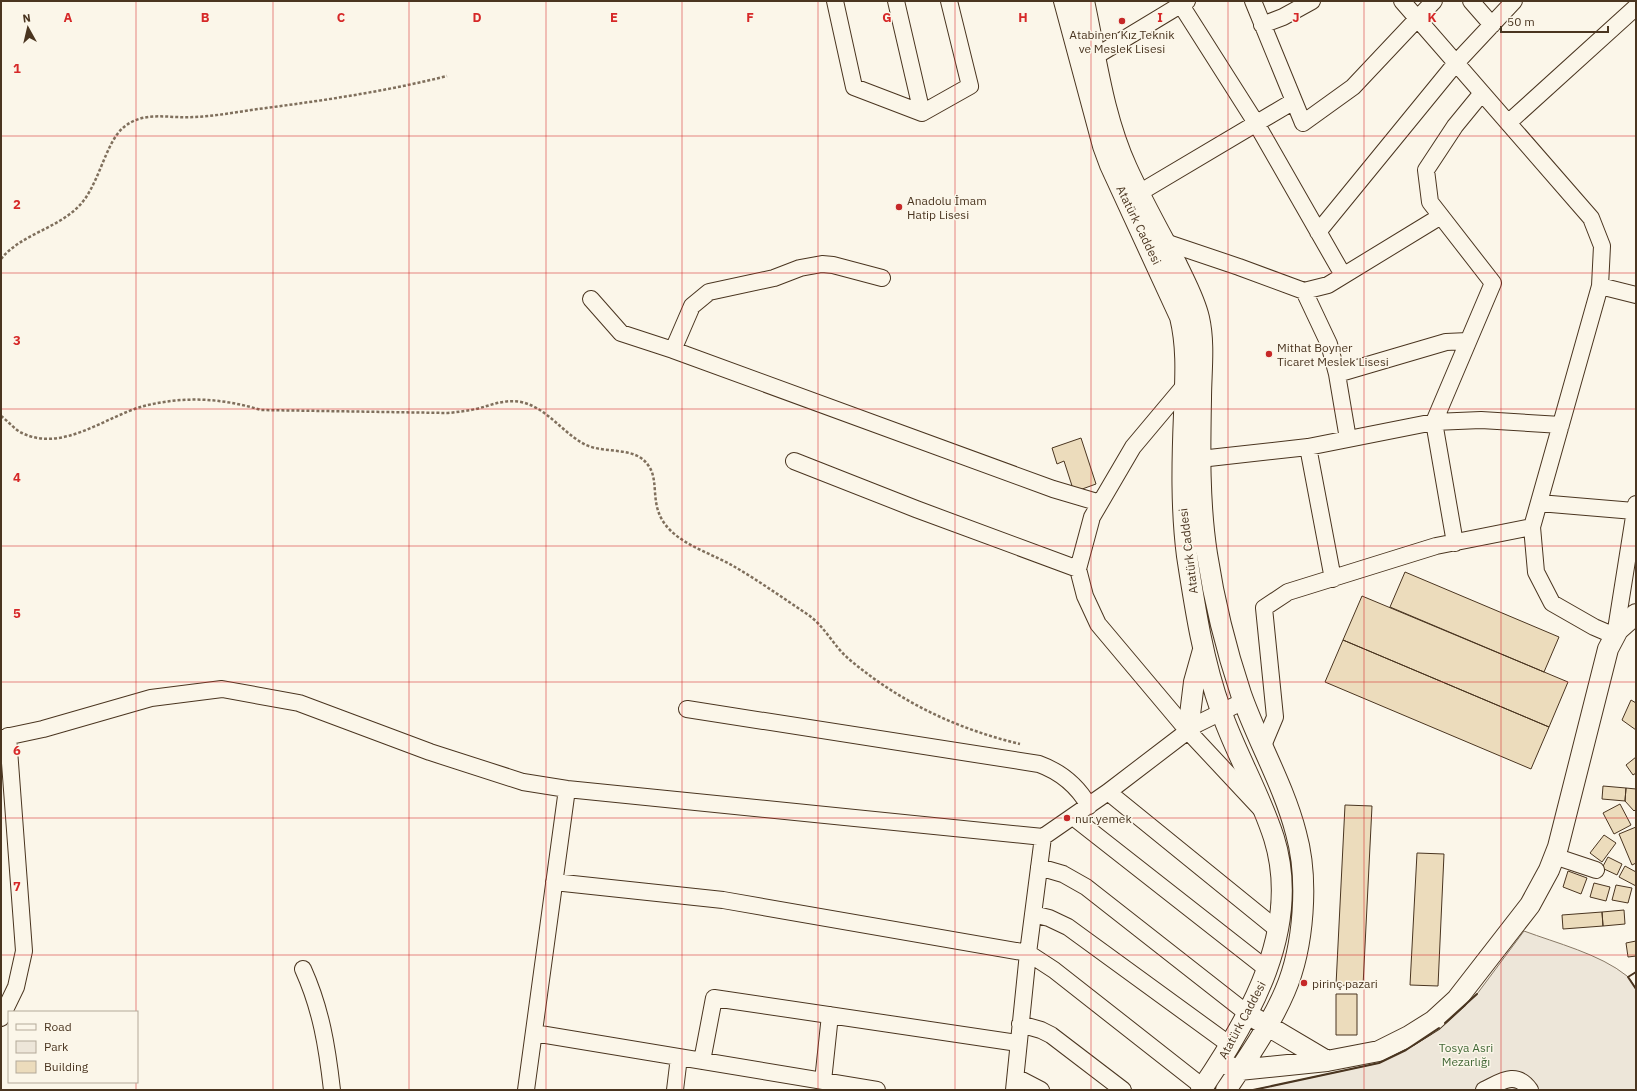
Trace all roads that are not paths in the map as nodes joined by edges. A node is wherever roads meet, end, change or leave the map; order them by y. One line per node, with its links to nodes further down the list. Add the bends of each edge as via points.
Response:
1 (835, 1): 21 (street, via 854,87)
2 (896, 1): 21 (street)
3 (949, 1): 21 (street, via 970,86)
4 (1064, 1): 37 (main road, Atatürk Caddesi, via 1103,146 1180,318 1186,354)
5 (1084, 1): 17 (main road, Atatürk Caddesi)
6 (1252, 1): 15 (street)
7 (1312, 1): 15 (street)
8 (1402, 1): 14 (street)
9 (1434, 1): 14 (street)
10 (1472, 1): 16 (street)
11 (1514, 1): 16 (street)
12 (1184, 3): 17 (street); 22 (street)
13 (1636, 7): 23 (street)
14 (1418, 19): 18 (street); 20 (street, via 1353,87 1303,123)
15 (1262, 25): 20 (street)
16 (1492, 25): 18 (street)
17 (1096, 56): 24 (main road, Atatürk Caddesi, via 1115,138)
18 (1456, 63): 19 (street); 26 (street)
19 (1482, 94): 23 (street); 25 (street, via 1455,126 1426,170 1430,202)
20 (1294, 101): 22 (street)
21 (922, 113)
22 (1256, 123): 24 (street); 26 (street)
23 (1508, 123): 30 (street, via 1591,218 1602,246)
24 (1139, 193): 27 (main road, Atatürk Caddesi)
25 (1441, 216): 28 (street); 34 (street, via 1492,283)
26 (1318, 232): 28 (street)
27 (1165, 242): 31 (street); 42 (main road, Atatürk Caddesi, via 1195,304 1201,330)
28 (1343, 275): 31 (street, via 1328,285)
29 (882, 278): 35 (street, via 833,264 822,264 800,268 774,278 709,292 692,306)
30 (1600, 286): 32 (street); 39 (street)
31 (1304, 291): 36 (street, via 1329,344)
32 (1636, 295)
33 (591, 299): 35 (street, via 622,333)
34 (1468, 341): 36 (street, via 1446,342); 38 (street)
35 (673, 350): 44 (street, via 1053,489)
36 (1337, 374): 40 (street)
37 (1185, 385): 44 (street, via 1133,448); 53 (main road, Atatürk Caddesi, via 1182,487 1184,526)
38 (1434, 422): 39 (street, via 1481,420); 40 (street); 48 (street)
39 (1561, 425): 45 (street)
40 (1348, 439): 41 (street)
41 (1308, 447): 42 (street); 50 (street)
42 (1200, 459): 54 (main road, Atatürk Caddesi, via 1207,557 1227,645)
43 (794, 461): 49 (street)
44 (1100, 503): 49 (street, via 1092,516)
45 (1539, 503): 46 (street); 47 (street)
46 (1635, 508): 52 (street)
47 (1532, 527): 48 (street); 52 (street, via 1536,572 1552,603)
48 (1455, 543): 50 (street, via 1436,546)
49 (1078, 569): 57 (street, via 1085,596 1098,624)
50 (1333, 579): 59 (street, via 1288,592 1264,608 1275,716)
51 (1636, 614): 52 (main road)
52 (1615, 636): 66 (main road, via 1608,649)
53 (1203, 650): 56 (main road, Atatürk Caddesi); 57 (main road, via 1194,682)
54 (1244, 701): 56 (street); 59 (main road, Atatürk Caddesi)
55 (687, 709): 62 (street, via 1039,764 1055,771 1073,784)
56 (1221, 712): 57 (street); 63 (main road, Atatürk Caddesi)
57 (1188, 731): 61 (street); 63 (street)
58 (5, 737): 60 (street, via 43,729 151,698 222,689 299,703 430,752 523,782); 77 (street, via 24,951 16,987)
59 (1262, 748): 79 (main road, Atatürk Caddesi, via 1297,833 1303,893 1295,956 1285,990)
60 (567, 789): 65 (street); 69 (street)
61 (1108, 792): 62 (street); 71 (street)
62 (1089, 806): 64 (street)
63 (1266, 814): 71 (main road, Atatürk Caddesi, via 1281,874)
64 (1073, 817): 65 (street); 74 (street)
65 (1043, 837): 67 (street)
66 (1554, 856): 68 (street); 84 (main road, via 1530,905 1457,1000 1427,1025 1379,1050)
67 (1040, 868): 70 (street); 75 (street, via 1062,874 1086,887)
68 (1596, 870)
69 (554, 882): 72 (street, via 723,900); 80 (street)
70 (1033, 914): 72 (street); 82 (street, via 1068,927)
71 (1278, 930): 74 (main road, Atatürk Caddesi)
72 (1028, 953): 78 (street); 91 (street, via 1054,970)
73 (303, 969): 92 (street, via 323,1024)
74 (1268, 970): 75 (main road, Atatürk Caddesi)
75 (1248, 1014): 79 (main road); 82 (main road, Atatürk Caddesi)
76 (830, 1015): 81 (street); 85 (street, via 714,998); 88 (street)
77 (1, 1018)
78 (1020, 1024): 81 (street); 97 (street, via 1051,1035)
79 (1266, 1026): 84 (main road); 87 (main road, Atatürk Caddesi)
80 (534, 1033): 83 (street); 93 (street)
81 (1018, 1043): 90 (street)
82 (1230, 1045): 86 (main road, Atatürk Caddesi)
83 (679, 1057): 85 (street); 94 (street)
84 (1327, 1060): 87 (main road)
85 (702, 1061): 89 (street)
86 (1220, 1063): 87 (main road); 91 (main road, Atatürk Caddesi)
87 (1239, 1070): 98 (main road, Atatürk Caddesi)
88 (823, 1081): 89 (street); 95 (street)
89 (794, 1083)
90 (1015, 1084): 96 (street)
91 (1202, 1089)
92 (332, 1090)
93 (526, 1090)
94 (675, 1090)
95 (877, 1090)
96 (1041, 1090)
97 (1124, 1090)
98 (1226, 1090)
99 (1484, 1090): 100 (street, via 1509,1078 1525,1082)
100 (1530, 1090)

